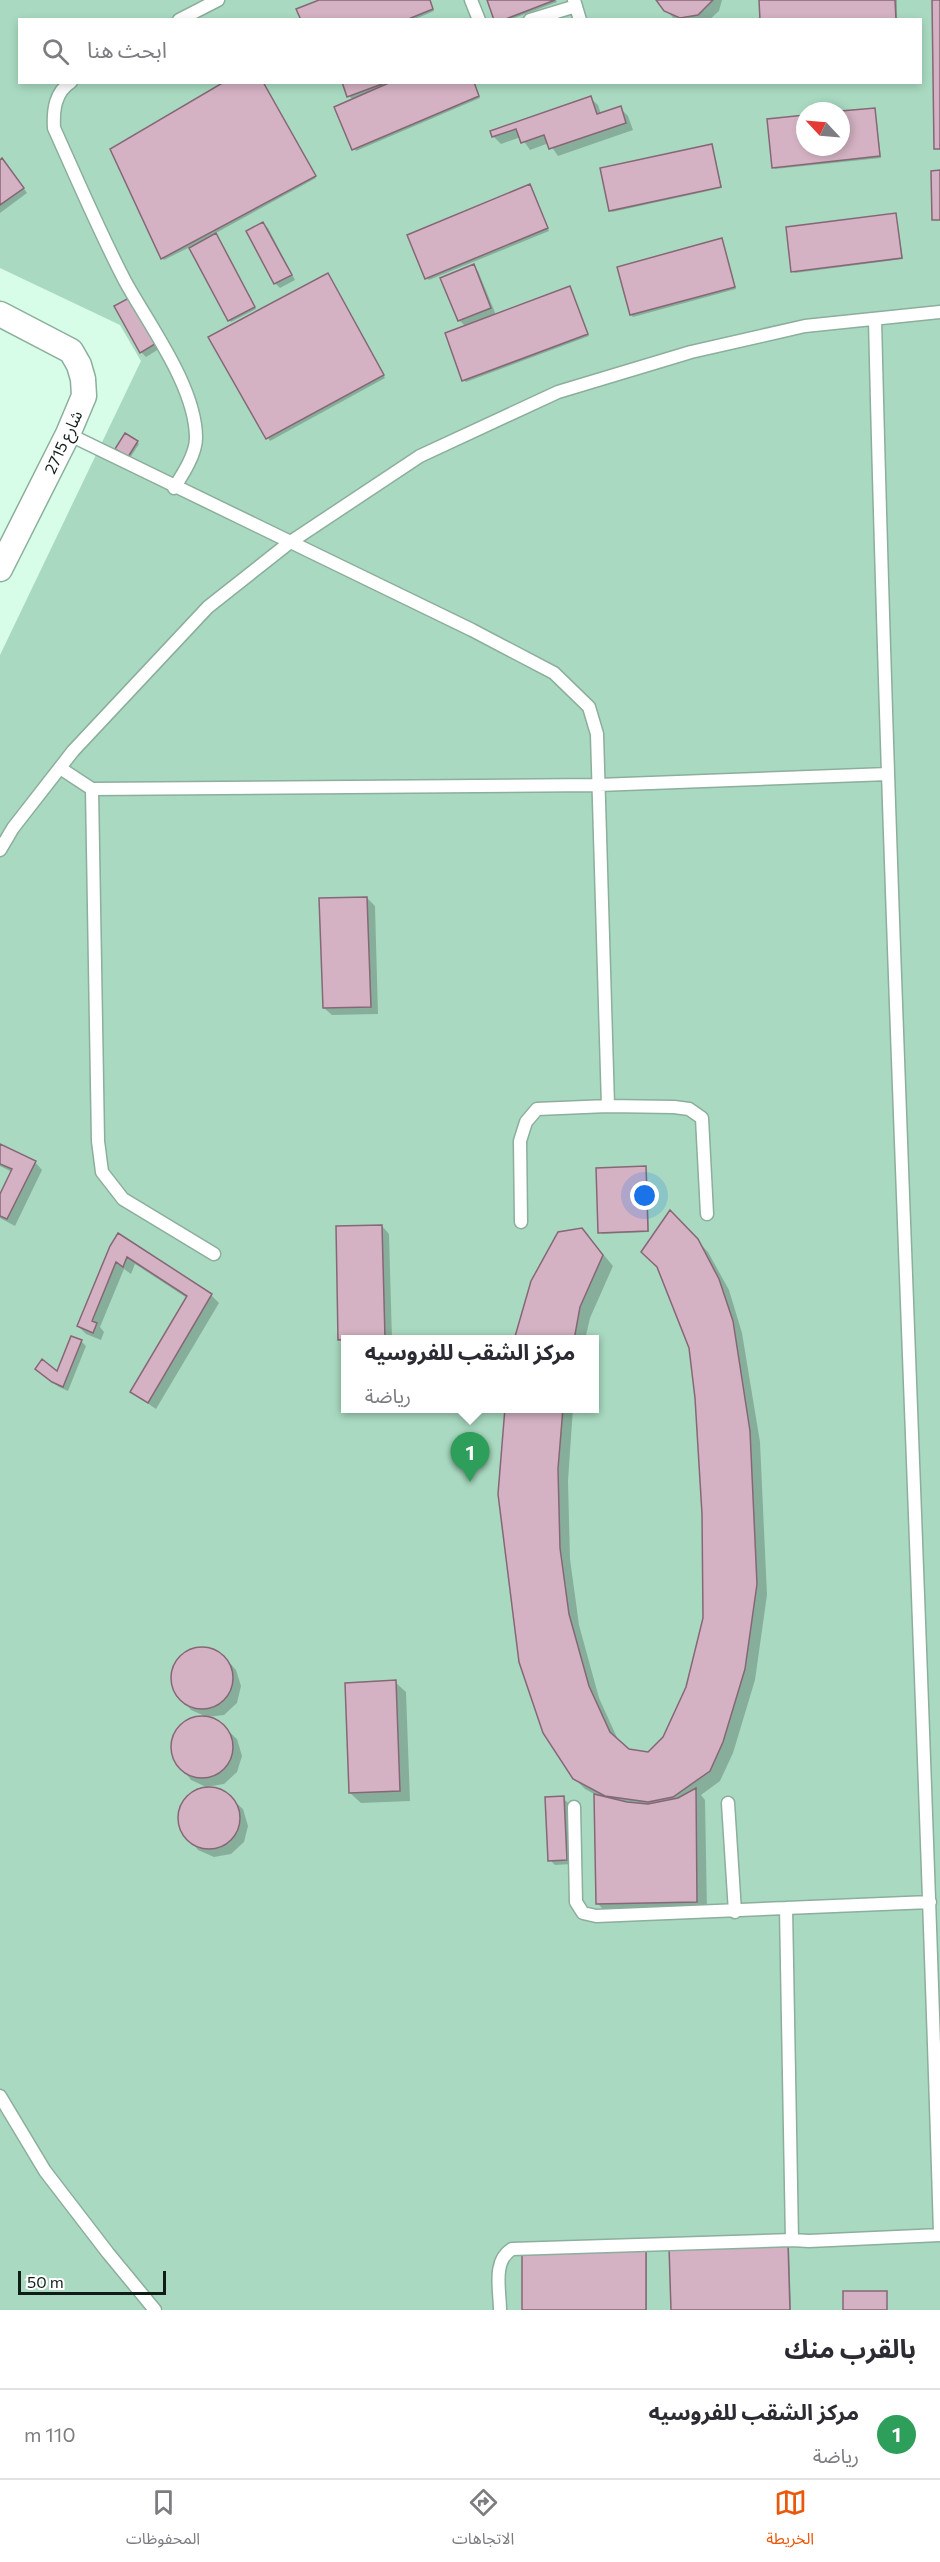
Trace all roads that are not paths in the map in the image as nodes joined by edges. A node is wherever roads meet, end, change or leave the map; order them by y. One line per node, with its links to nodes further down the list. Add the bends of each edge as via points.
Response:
1 (218, 0): 4 (lane)
2 (471, 0): 5 (lane)
3 (575, 3): 6 (lane); 7 (lane)
4 (183, 18)
5 (478, 18)
6 (535, 18)
7 (579, 18)
8 (68, 84): 13 (lane, via 55,103 54,128 126,282 170,358 192,413 196,440)
9 (940, 312): 11 (lane)
10 (0, 314): 12 (street, شارع 2715, via 71,351 80,365 84,396)
11 (875, 319): 14 (lane, via 805,326 691,352 558,392 420,456); 17 (lane)
12 (68, 435): 13 (lane); 15 (street, شارع 2715)
13 (174, 488): 14 (lane)
14 (289, 543): 16 (lane, via 208,607); 18 (lane, via 554,673 589,707 597,734)
15 (2, 558)
16 (60, 768): 19 (lane); 20 (lane)
17 (888, 774): 18 (lane); 27 (lane)
18 (598, 785): 19 (lane); 21 (lane)
19 (92, 789): 24 (lane, via 98,1141 102,1172 123,1199)
20 (0, 849)
21 (608, 1106): 22 (lane, via 689,1109 702,1118); 23 (lane, via 537,1110 526,1122 520,1142)
22 (707, 1214)
23 (521, 1222)
24 (214, 1254)
25 (728, 1803): 29 (lane)
26 (574, 1807): 29 (lane, via 576,1902 583,1913 596,1916)
27 (930, 1902): 28 (lane); 31 (lane)
28 (786, 1908): 29 (lane); 32 (lane)
29 (735, 1912)
30 (0, 2096): 33 (lane, via 45,2171)
31 (940, 2234): 32 (lane)
32 (792, 2240): 34 (lane, via 512,2249 499,2264)
33 (155, 2310)
34 (500, 2310)

